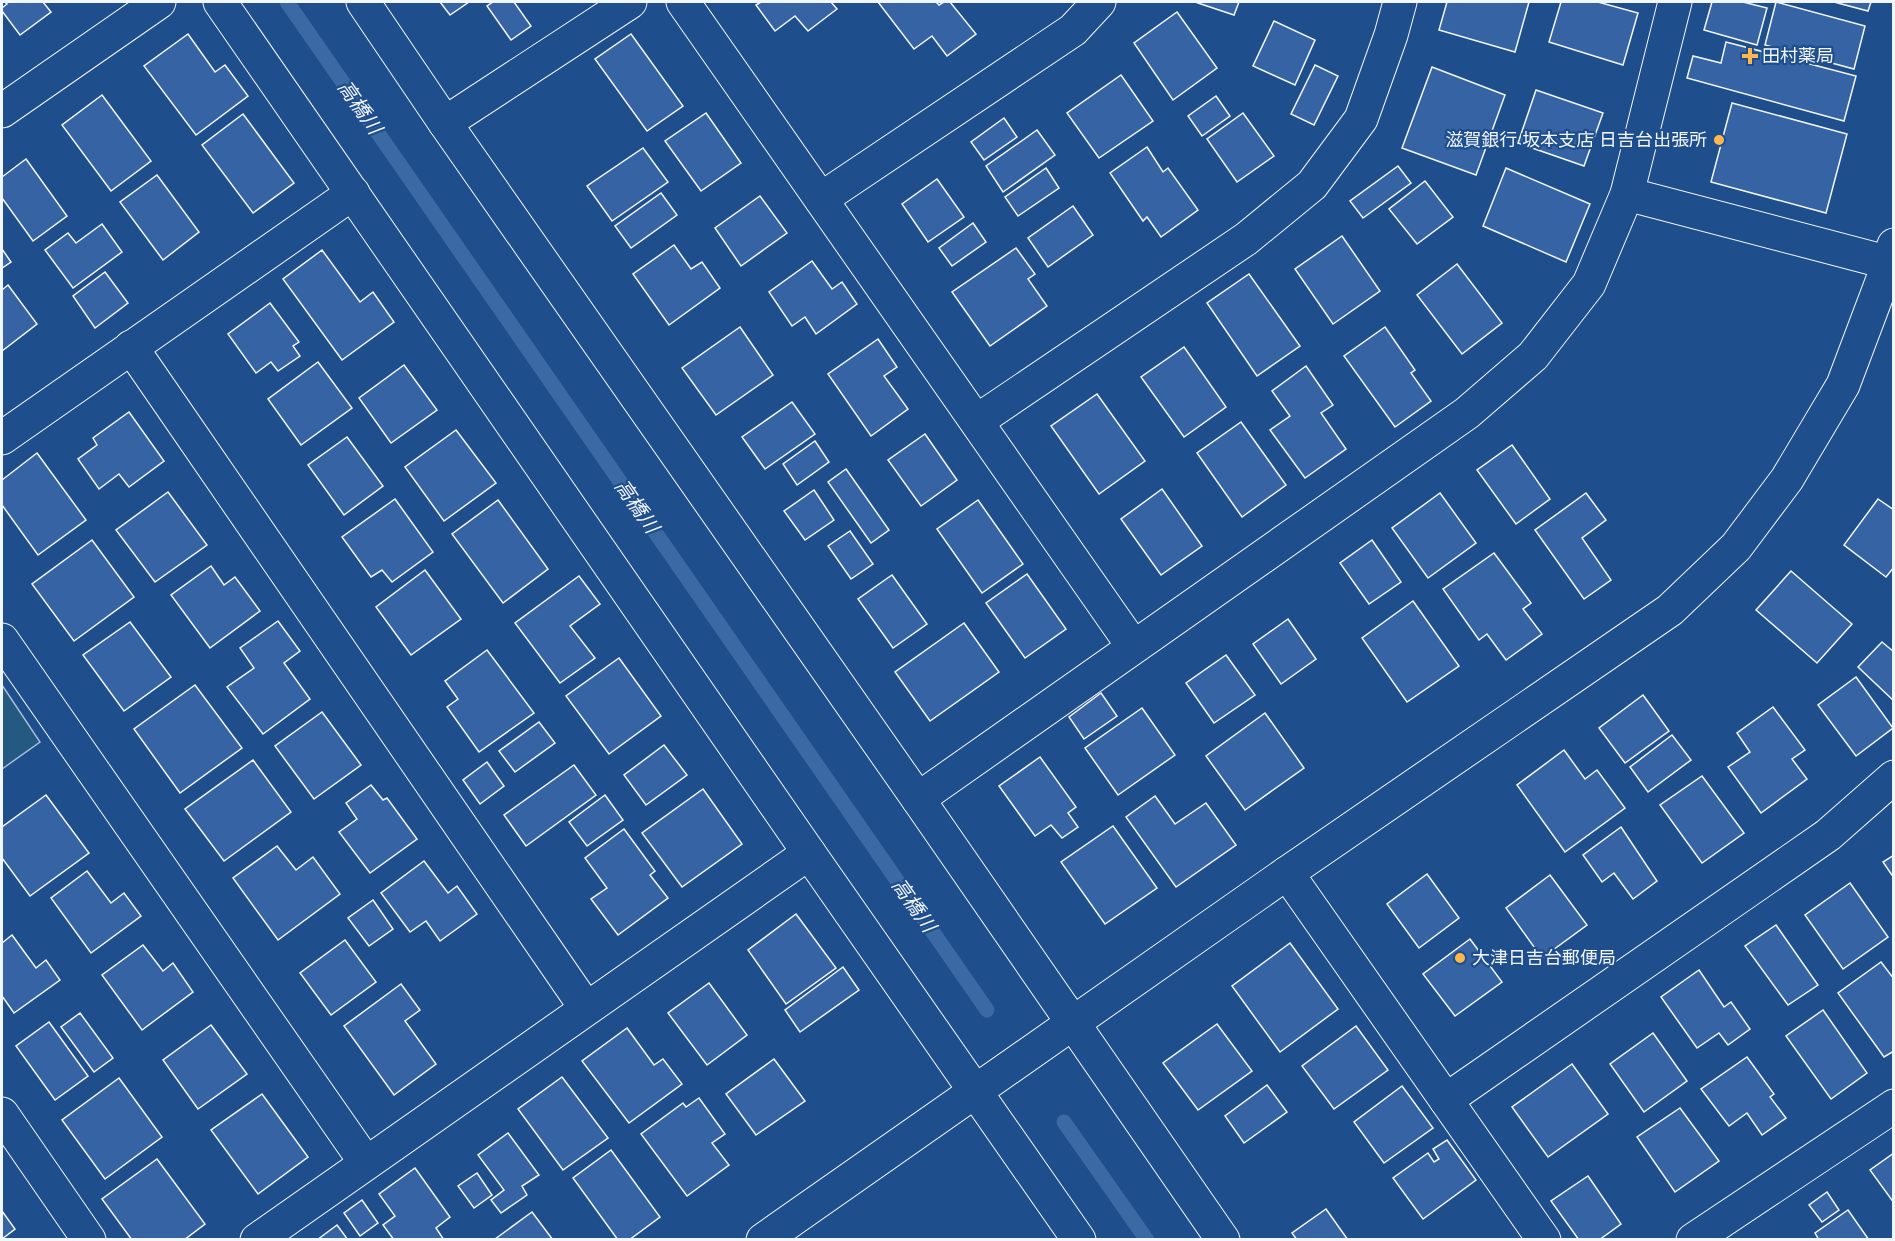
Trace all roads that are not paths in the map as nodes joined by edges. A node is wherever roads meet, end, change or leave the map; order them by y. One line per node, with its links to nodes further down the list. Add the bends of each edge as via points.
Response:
1 (159, 2): 9 (street)
2 (220, 2): 11 (street)
3 (363, 2): 10 (street)
4 (630, 2): 10 (street)
5 (683, 2): 13 (street)
6 (1099, 2): 13 (street, via 1073,30)
7 (1400, 2): 16 (street, via 1361,119 1312,185 1246,239)
8 (1675, 2): 12 (street)
9 (2, 111)
10 (445, 123): 21 (street)
11 (353, 193): 15 (street); 22 (street)
12 (1627, 194): 14 (street); 19 (street, via 1589,284 1533,356 1467,413)
13 (821, 198): 16 (street)
14 (1892, 258): 23 (street, via 1843,385 1787,479 1736,547 1670,610)
15 (131, 346): 17 (street); 24 (street)
16 (977, 421): 19 (street)
17 (2, 438)
18 (2, 640): 30 (street)
19 (1133, 646): 21 (street)
20 (1893, 777): 27 (street, via 1828,835)
21 (918, 799): 25 (street)
22 (809, 853): 24 (street); 26 (street)
23 (1287, 873): 25 (street); 27 (street)
24 (586, 1008): 30 (street)
25 (1072, 1023): 26 (street); 35 (street)
26 (976, 1091): 33 (street); 34 (street)
27 (1446, 1100): 36 (street)
28 (1893, 1106): 37 (street)
29 (2, 1114): 31 (street)
30 (366, 1163): 32 (street)
31 (89, 1239)
32 (257, 1239)
33 (763, 1239)
34 (1079, 1239)
35 (1223, 1239)
36 (1544, 1239)
37 (1693, 1239)

